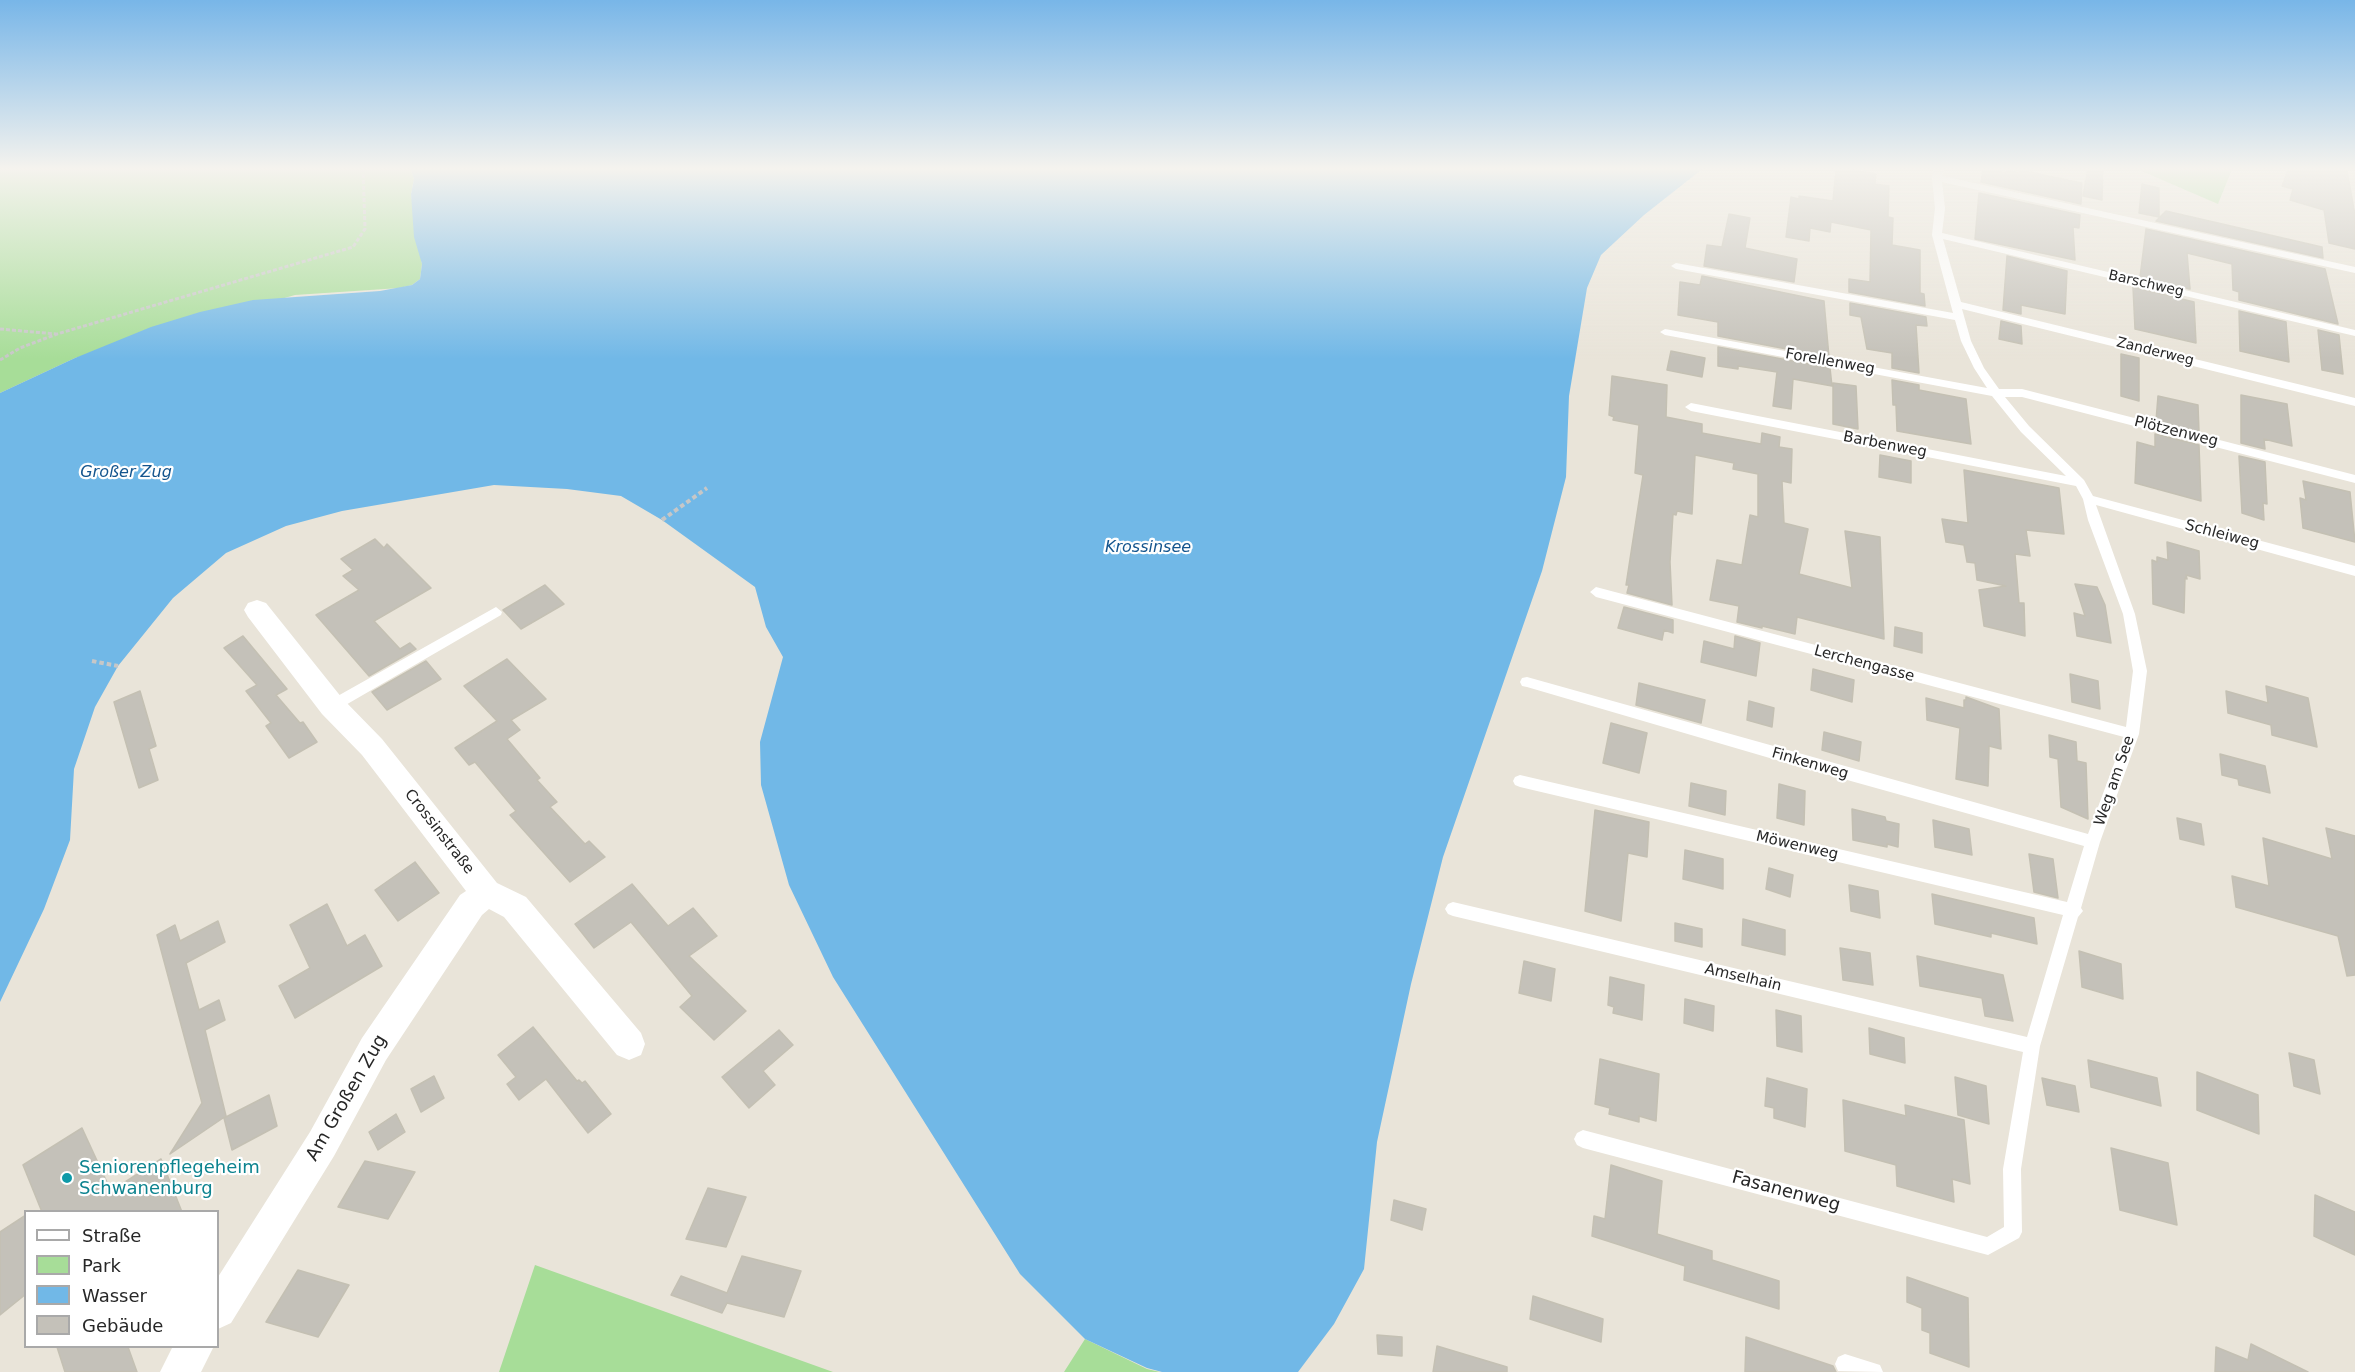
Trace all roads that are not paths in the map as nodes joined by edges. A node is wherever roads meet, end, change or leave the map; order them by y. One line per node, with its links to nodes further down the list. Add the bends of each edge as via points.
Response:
1 (1937, 231): 3 (lane, Weg am See)
2 (2187, 231): 5 (lane)
3 (1937, 235): 6 (lane, Weg am See); 8 (lane, Barschweg)
4 (1676, 266): 6 (lane, Zanderweg)
5 (2355, 270)
6 (1956, 310): 9 (lane, Weg am See, via 1979,368); 10 (lane, Zanderweg)
7 (1665, 332): 9 (lane, Forellenweg)
8 (2355, 333)
9 (1996, 393): 12 (lane, Plötzenweg, via 2022,393); 13 (lane, Weg am See, via 2025,429)
10 (2355, 402)
11 (1691, 407): 13 (lane, Barbenweg)
12 (2355, 479)
13 (2080, 483): 14 (lane, Weg am See)
14 (2089, 499): 15 (lane, Schleiweg); 21 (lane, Weg am See, via 2129,614 2140,671)
15 (2355, 571)
16 (1596, 592): 21 (lane, Lerchengasse)
17 (257, 610): 20 (street, Crossinstraße)
18 (496, 612): 20 (lane)
19 (1527, 682): 23 (lane, Finkenweg)
20 (332, 706): 24 (street, Crossinstraße, via 372,747)
21 (2132, 734): 23 (lane, Weg am See)
22 (1520, 781): 26 (lane, Möwenweg)
23 (2093, 842): 26 (lane, Weg am See)
24 (486, 893): 27 (street, Crossinstraße, via 516,907); 31 (street, Am Großen Zug, via 465,913 374,1049 322,1144)
25 (1453, 909): 28 (lane, Amselhain)
26 (2074, 911): 28 (lane, Weg am See)
27 (629, 1044)
28 (2032, 1046): 30 (lane, Weg am See, via 2012,1169 2013,1232)
29 (1583, 1138): 30 (lane, Fasanenweg)
30 (1988, 1246)
31 (219, 1308)
32 (194, 1348): 34 (street)
33 (1845, 1364): 35 (lane)
34 (179, 1372)
35 (1873, 1372)

